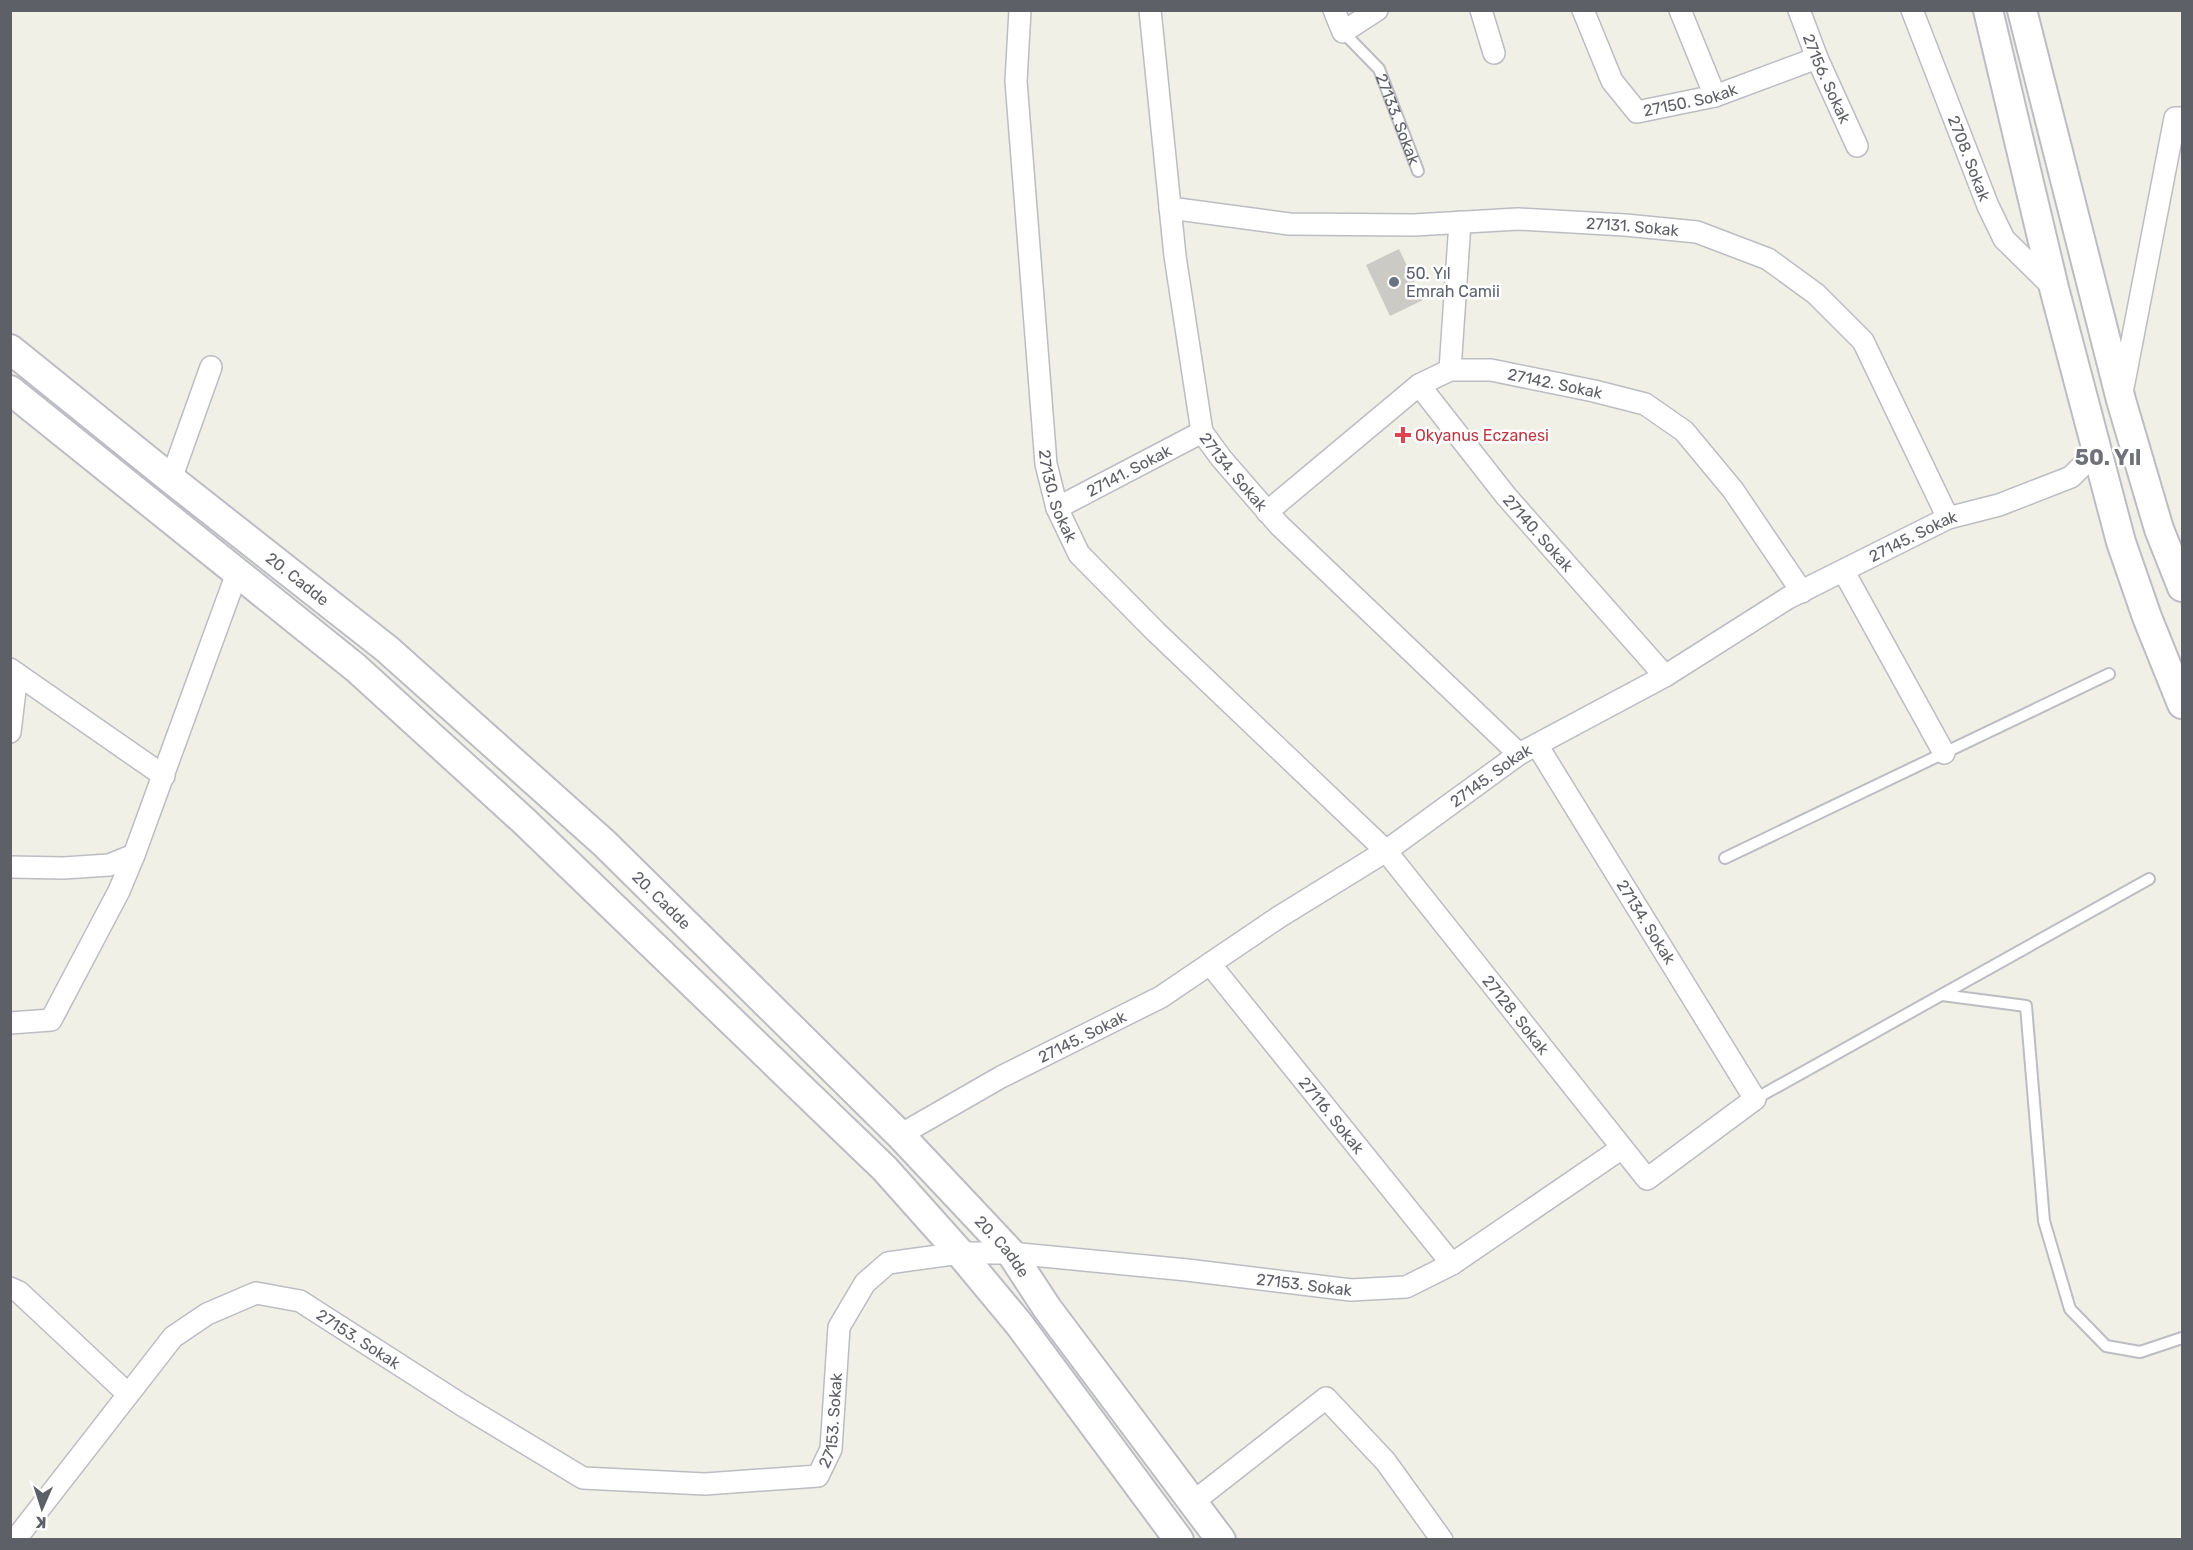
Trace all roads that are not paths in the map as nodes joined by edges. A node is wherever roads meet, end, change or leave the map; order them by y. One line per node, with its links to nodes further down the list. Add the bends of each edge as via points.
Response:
1 (1020, 10): 31 (street, 27130. Sokak, via 1016,81 1046,464)
2 (1150, 10): 19 (street, 27134. Sokak)
3 (1334, 10): 12 (street, 27133. Sokak)
4 (1377, 10): 12 (street)
5 (1481, 10): 13 (street)
6 (1583, 10): 15 (street, 27150. Sokak, via 1612,81 1637,112)
7 (1680, 10): 15 (street)
8 (1799, 10): 14 (street, 27156. Sokak)
9 (1912, 10): 21 (street, 2708. Sokak, via 2004,238)
10 (1988, 10): 21 (main road)
11 (2022, 10): 27 (main road)
12 (1343, 32): 18 (lane, 27133. Sokak, via 1379,69)
13 (1494, 53)
14 (1817, 58): 15 (street, 27150. Sokak); 17 (street, 27156. Sokak)
15 (1715, 96)
16 (2179, 118): 27 (street)
17 (1857, 146)
18 (1418, 171)
19 (1170, 208): 20 (street, 27131. Sokak, via 1290,224); 28 (street, 27134. Sokak)
20 (1460, 222): 24 (street); 33 (street, 27131. Sokak, via 1518,219 1697,232 1768,259 1816,294 1863,341)
21 (2054, 288): 29 (main road)
22 (10, 349): 30 (main road, 20. Cadde)
23 (212, 367): 30 (street)
24 (1450, 370): 25 (street, 27142. Sokak); 37 (street, 27142. Sokak, via 1491,370 1645,404 1684,431 1733,490)
25 (1419, 385): 32 (street, 27142. Sokak); 40 (street, 27140. Sokak, via 1506,496)
26 (10, 390): 35 (main road)
27 (2121, 400): 36 (main road, via 2159,528)
28 (1202, 432): 31 (street, 27141. Sokak); 32 (street, 27134. Sokak)
29 (2097, 451): 33 (street, 27145. Sokak, via 2071,477 1999,505); 41 (main road, via 2121,542)
30 (171, 479): 55 (main road, 20. Cadde, via 387,649 604,843)
31 (1057, 508): 46 (street, 27130. Sokak, via 1079,554)
32 (1267, 512): 43 (street, 27134. Sokak)
33 (1948, 519): 34 (street, 27145. Sokak)
34 (1844, 572): 37 (street, 27145. Sokak); 44 (street)
35 (237, 573): 45 (street); 57 (main road, via 356,668 524,820 885,1169)
36 (2182, 587)
37 (1802, 592): 40 (street, 27145. Sokak)
38 (14, 671): 42 (street); 45 (street)
39 (2109, 674): 44 (lane)
40 (1665, 676): 43 (street, 27145. Sokak)
41 (2182, 704)
42 (10, 732)
43 (1528, 749): 46 (street, 27145. Sokak); 54 (street, 27134. Sokak)
44 (1944, 753): 48 (lane)
45 (164, 776): 47 (street)
46 (1386, 851): 51 (street, 27145. Sokak); 56 (street, 27128. Sokak)
47 (134, 855): 49 (street, via 109,865); 53 (street, via 51,1020)
48 (1725, 858)
49 (10, 867)
50 (2149, 879): 52 (lane)
51 (1210, 964): 55 (street, 27145. Sokak, via 1161,998 1001,1077); 59 (street, 27116. Sokak)
52 (1942, 995): 54 (lane); 61 (lane, via 2026,1006 2044,1221 2070,1309 2106,1346 2140,1352)
53 (10, 1023)
54 (1755, 1100): 56 (street, 27128. Sokak, via 1647,1179)
55 (900, 1135): 58 (main road, 20. Cadde)
56 (1622, 1148): 59 (street, 27153. Sokak)
57 (960, 1253): 58 (street, 27153. Sokak); 62 (street, 27153. Sokak, via 888,1263 865,1283 839,1327 831,1449 818,1476 705,1484 583,1478 300,1300 256,1293 207,1314 173,1337); 65 (main road)
58 (1011, 1253): 59 (street, 27153. Sokak, via 1351,1290 1406,1287); 63 (main road, 20. Cadde, via 1047,1308)
59 (1452, 1264)
60 (10, 1288): 62 (street, via 19,1292)
61 (2182, 1338)
62 (128, 1394): 64 (street, 27153. Sokak)
63 (1193, 1502): 66 (main road, 20. Cadde); 67 (street, via 1326,1398 1386,1462)
64 (15, 1539)
65 (1179, 1539)
66 (1221, 1539)
67 (1442, 1539)

